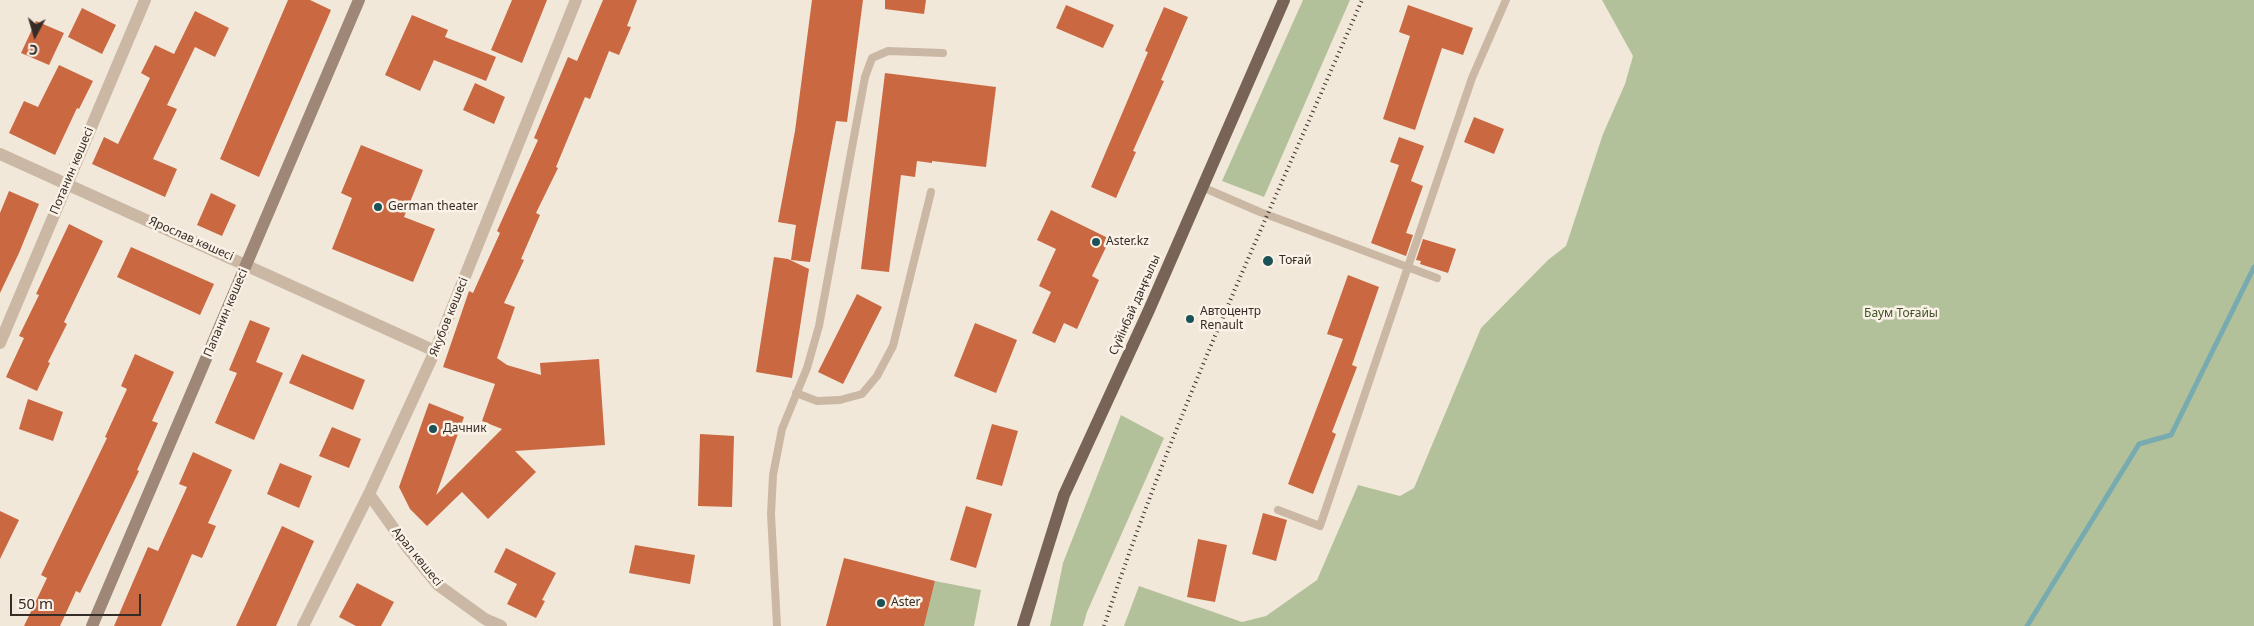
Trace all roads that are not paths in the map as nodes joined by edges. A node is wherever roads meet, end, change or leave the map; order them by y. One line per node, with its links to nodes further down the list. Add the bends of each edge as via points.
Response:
1 (145, 0): 8 (street, Потанин көшесі)
2 (359, 0): 11 (main road, Папанин көшесі)
3 (576, 0): 15 (street, Якубов көшесі)
4 (1284, 0): 9 (main road, Сүйінбай даңғылы)
5 (1506, 0): 12 (lane, via 1472,78)
6 (943, 53): 16 (lane, via 888,52 872,58 865,77 819,326 808,368)
7 (0, 154): 8 (street, Ярослав көшесі)
8 (66, 183): 11 (street, Ярослав көшесі); 14 (street, Потанин көшесі)
9 (1202, 187): 12 (lane); 23 (main road, Сүйінбай даңғылы, via 1064,495)
10 (930, 192): 16 (lane, via 893,346 877,376 862,394 840,400 817,401)
11 (247, 264): 15 (street, Ярослав көшесі); 19 (main road, Папанин көшесі)
12 (1408, 268): 13 (lane); 18 (lane, via 1320,526)
13 (1436, 278)
14 (0, 343)
15 (435, 351): 17 (street, Якубов көшесі)
16 (796, 393): 22 (lane, via 782,428 773,475 771,514)
17 (369, 494): 20 (street, Якубов көшесі); 21 (street, Арал көшесі, via 438,586)
18 (1278, 510)
19 (92, 626)
20 (303, 626)
21 (501, 626)
22 (777, 626)
23 (1023, 626)

